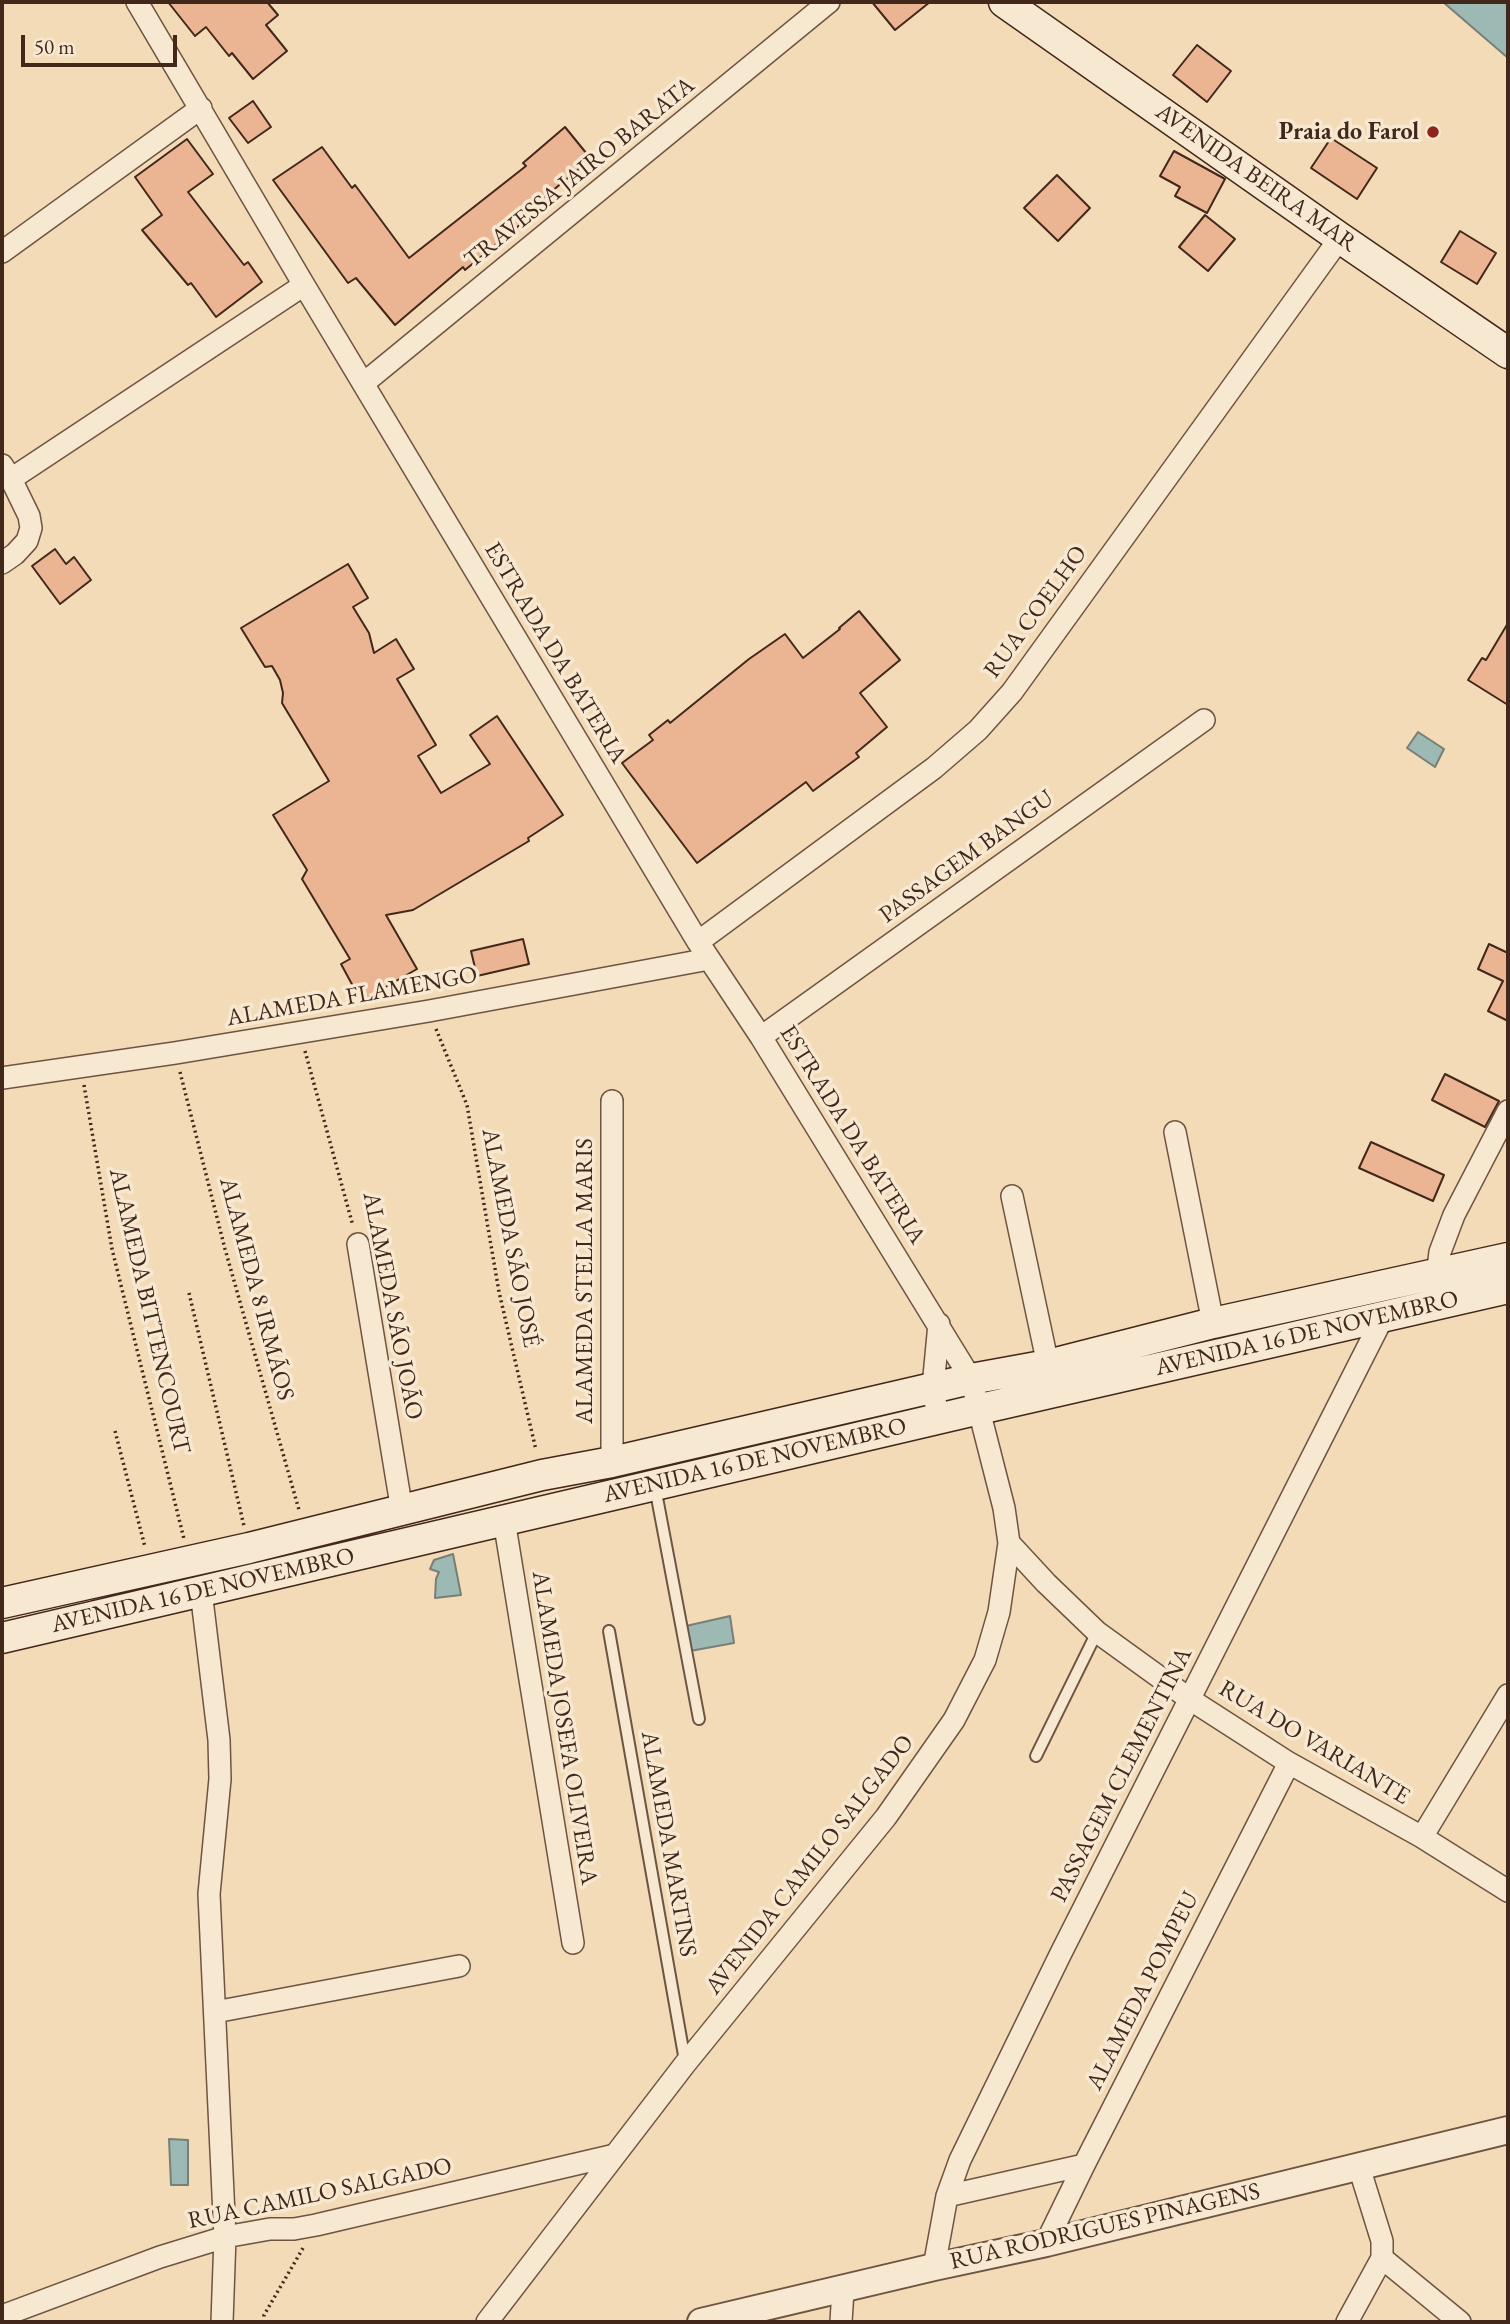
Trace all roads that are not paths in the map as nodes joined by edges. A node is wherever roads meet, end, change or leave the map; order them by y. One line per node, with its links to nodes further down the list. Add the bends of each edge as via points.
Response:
1 (137, 2): 4 (street, ESTRADA DA BATERIA)
2 (829, 2): 9 (street, TRAVESSA JAIRO BARATA)
3 (1004, 2): 5 (main road, AVENIDA BEIRA MAR)
4 (201, 108): 6 (street); 7 (street, ESTRADA DA BATERIA)
5 (1339, 238): 8 (main road, AVENIDA BEIRA MAR); 13 (street, RUA COELHO, via 1003,702 934,768)
6 (2, 252)
7 (304, 285): 9 (street, ESTRADA DA BATERIA); 10 (street)
8 (1508, 353)
9 (363, 383): 13 (street, ESTRADA DA BATERIA)
10 (7, 472): 11 (street, via 31,528 26,541)
11 (2, 563)
12 (1204, 720): 14 (street, PASSAGEM BANGU)
13 (704, 950): 14 (street, ESTRADA DA BATERIA); 15 (street, ALAMEDA FLAMENGO, via 429,1011)
14 (761, 1037): 27 (street, ESTRADA DA BATERIA)
15 (2, 1078)
16 (612, 1101): 33 (street, ALAMEDA STELLA MARIS)
17 (1508, 1111): 22 (street, via 1454,1215)
18 (1175, 1132): 26 (street)
19 (1012, 1196): 28 (street)
20 (358, 1244): 35 (street, ALAMEDA SÃO JOÃO)
21 (1508, 1258): 22 (main road, AVENIDA 16 DE NOVEMBRO)
22 (1436, 1275): 24 (street); 26 (main road, AVENIDA 16 DE NOVEMBRO)
23 (1508, 1288): 24 (main road, AVENIDA 16 DE NOVEMBRO)
24 (1435, 1304): 25 (main road, AVENIDA 16 DE NOVEMBRO)
25 (1383, 1317): 31 (main road, AVENIDA 16 DE NOVEMBRO); 44 (street, PASSAGEM CLEMENTINA)
26 (1213, 1323): 28 (main road, AVENIDA 16 DE NOVEMBRO)
27 (939, 1324): 29 (street, ESTRADA DA BATERIA); 30 (street)
28 (1048, 1365): 29 (main road, AVENIDA 16 DE NOVEMBRO)
29 (971, 1379): 30 (main road, AVENIDA 16 DE NOVEMBRO); 31 (street, AVENIDA CAMILO SALGADO)
30 (933, 1387): 32 (street); 33 (main road, AVENIDA 16 DE NOVEMBRO)
31 (980, 1409): 32 (main road, AVENIDA 16 DE NOVEMBRO); 37 (street, AVENIDA CAMILO SALGADO)
32 (938, 1419): 34 (main road, AVENIDA 16 DE NOVEMBRO)
33 (612, 1462): 35 (main road, AVENIDA 16 DE NOVEMBRO)
34 (654, 1485): 36 (main road, AVENIDA 16 DE NOVEMBRO); 45 (lane)
35 (402, 1511): 39 (main road, AVENIDA 16 DE NOVEMBRO)
36 (504, 1520): 38 (main road, AVENIDA 16 DE NOVEMBRO); 50 (street, ALAMEDA JOSEFA OLIVEIRA)
37 (1009, 1543): 41 (street, RUA DO VARIANTE); 53 (street, AVENIDA CAMILO SALGADO, via 999,1612 985,1660 954,1720 886,1817)
38 (201, 1591): 42 (main road, AVENIDA 16 DE NOVEMBRO); 52 (street, via 219,1740 220,1779 209,1894)
39 (2, 1604)
40 (609, 1631): 53 (lane, ALAMEDA MARTINS)
41 (1097, 1632): 44 (street, RUA DO VARIANTE); 46 (lane)
42 (2, 1638)
43 (1508, 1695): 48 (street)
44 (1191, 1700): 47 (street, RUA DO VARIANTE); 58 (street, PASSAGEM CLEMENTINA, via 1061,1953 960,2160)
45 (699, 1719)
46 (1036, 1756)
47 (1289, 1763): 48 (street, RUA DO VARIANTE); 56 (street, ALAMEDA POMPEU)
48 (1422, 1837): 49 (street, RUA DO VARIANTE)
49 (1508, 1891)
50 (573, 1943)
51 (459, 1966): 52 (street)
52 (215, 2012): 59 (street)
53 (685, 2064): 55 (street, AVENIDA CAMILO SALGADO)
54 (1508, 2130): 57 (street, RUA RODRIGUES PINAGENS)
55 (615, 2155): 59 (street, RUA CAMILO SALGADO, via 316,2225); 66 (street, AVENIDA CAMILO SALGADO)
56 (1084, 2165): 58 (street); 60 (street, ALAMEDA POMPEU)
57 (1360, 2167): 60 (street, RUA RODRIGUES PINAGENS); 61 (street, via 1382,2241)
58 (947, 2196): 62 (street, PASSAGEM CLEMENTINA)
59 (225, 2237): 64 (street, RUA CAMILO SALGADO); 65 (street)
60 (1046, 2243): 62 (street, RUA RODRIGUES PINAGENS)
61 (1382, 2259): 69 (street); 70 (street)
62 (934, 2267): 63 (street, RUA RODRIGUES PINAGENS)
63 (843, 2290): 67 (street, RUA RODRIGUES PINAGENS); 68 (street)
64 (2, 2316)
65 (222, 2322)
66 (487, 2322)
67 (701, 2322)
68 (841, 2322)
69 (1347, 2322)
70 (1460, 2322)

